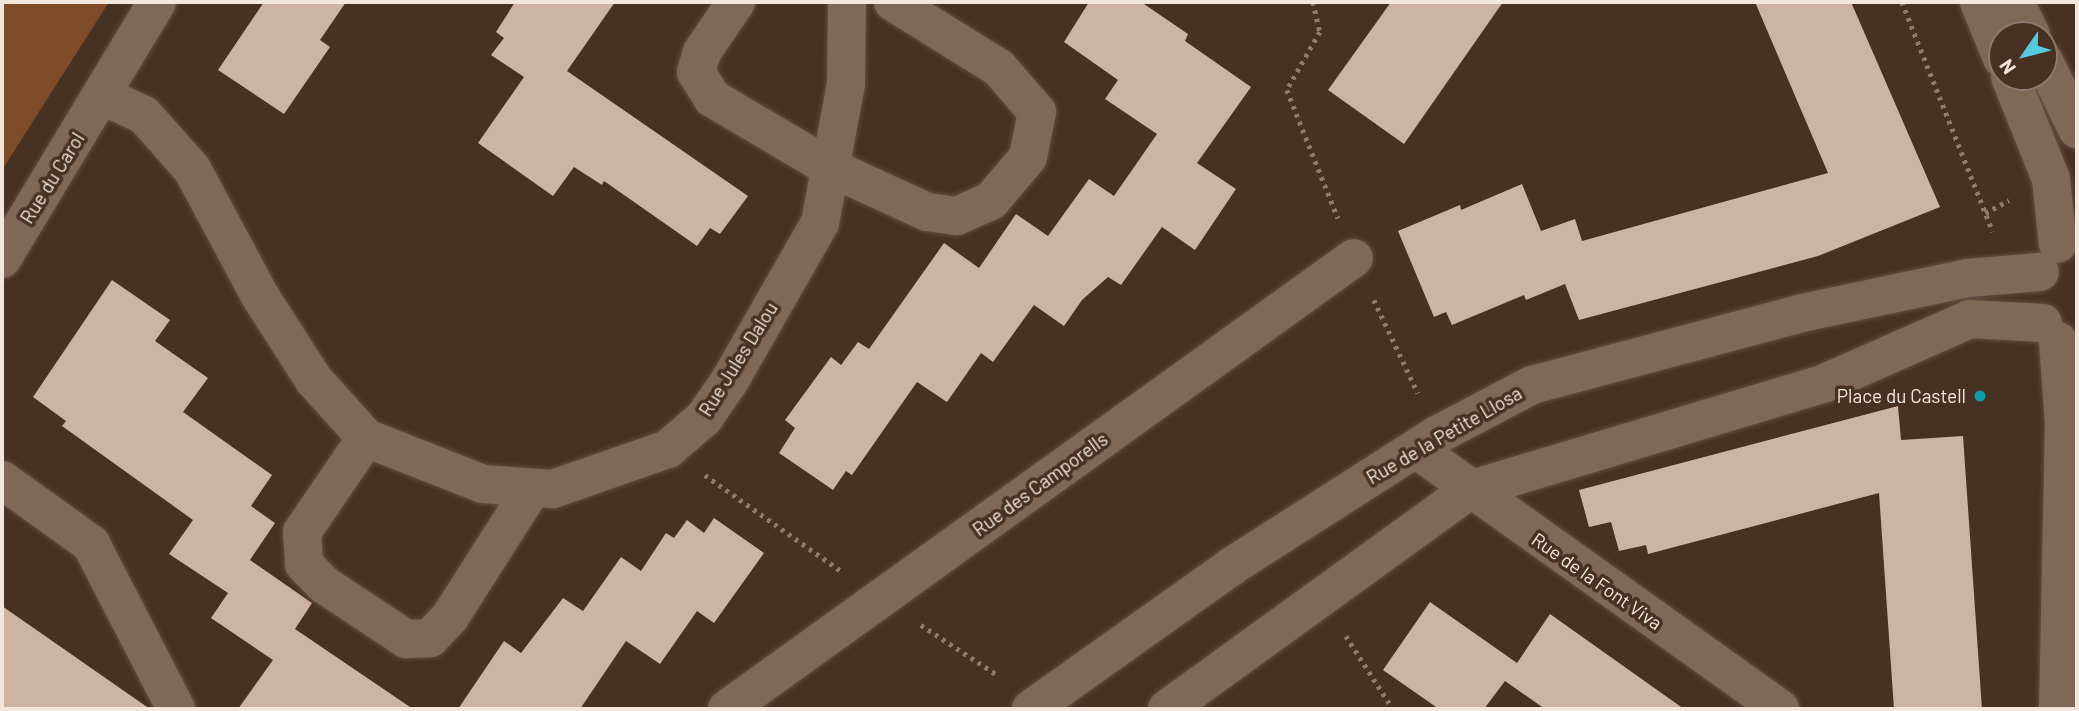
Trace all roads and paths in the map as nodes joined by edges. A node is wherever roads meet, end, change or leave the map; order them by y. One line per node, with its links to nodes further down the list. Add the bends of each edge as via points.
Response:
1 (157, 2): 12 (street, Rue du Carol)
2 (736, 2): 14 (street, via 702,52 696,72 712,98)
3 (847, 2): 14 (street, Rue Jules Dalou, via 846,84 835,148)
4 (893, 2): 14 (street, via 999,68 1037,112 1028,157 991,201 957,216 927,212)
5 (1902, 2): 15 (path, via 1993,233)
6 (1979, 2): 9 (street)
7 (2015, 2): 8 (street)
8 (2024, 21)
9 (1988, 24)
10 (2058, 90): 13 (street)
11 (2016, 91): 16 (street, via 2051,178)
12 (103, 96): 18 (street, Rue du Carol); 20 (street, Rue Jules Dalou, via 144,115 192,169 260,296 314,380)
13 (2077, 129)
14 (827, 166): 23 (street, Rue Jules Dalou, via 820,223 704,418 668,449 553,489)
15 (1984, 241)
16 (2058, 249): 19 (street, via 2036,289); 21 (street, Rue de la Petite Llosa, via 1968,278 1802,313 1532,384)
17 (1354, 258): 27 (street, Rue des Camporells)
18 (2, 259)
19 (2059, 339): 24 (street, via 1970,319 1825,383); 32 (street, via 2064,422)
20 (366, 438): 23 (street, Rue Jules Dalou, via 483,484); 23 (street, via 302,532 304,564 323,584 406,639 430,638 450,617)
21 (1416, 449): 24 (street, Rue de la Font Viva); 28 (street, Rue de la Petite Llosa, via 1232,566)
22 (2, 480): 26 (street, via 91,544)
23 (531, 490)
24 (1469, 490): 25 (street); 31 (street, Rue de la Font Viva)
25 (1322, 597): 29 (street); 30 (path)
26 (176, 709)
27 (727, 709)
28 (1031, 709)
29 (1167, 709)
30 (1393, 709)
31 (1780, 709)
32 (2058, 709)

